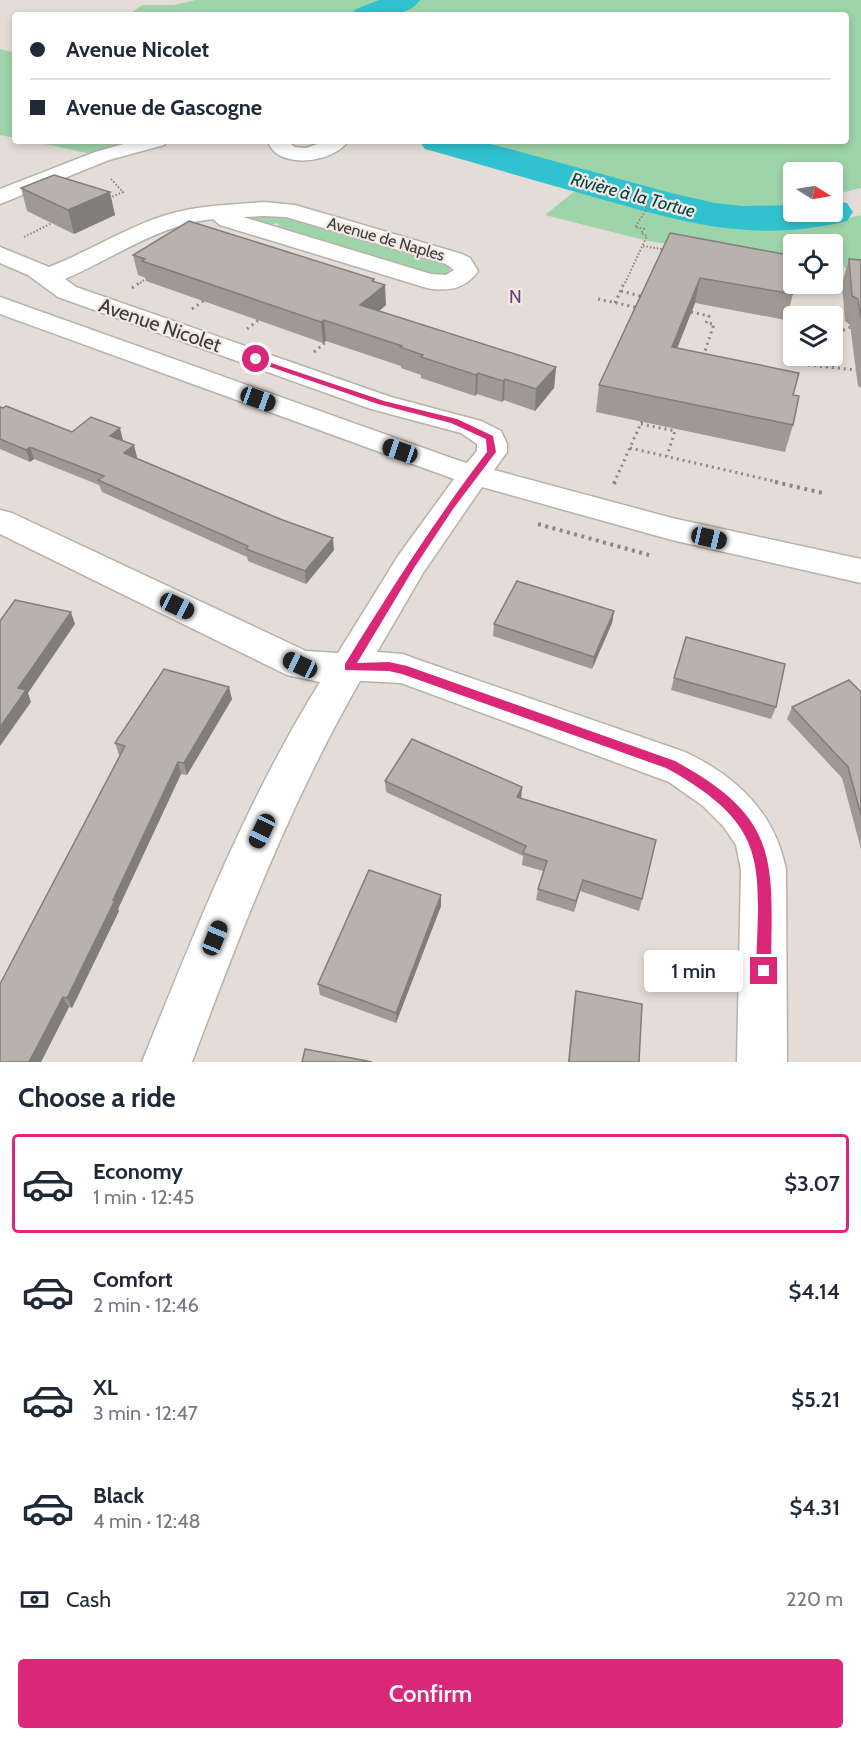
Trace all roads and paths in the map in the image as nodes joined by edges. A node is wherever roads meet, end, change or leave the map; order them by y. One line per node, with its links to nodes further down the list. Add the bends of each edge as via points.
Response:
1 (147, 144): 4 (street)
2 (280, 144): 3 (street, via 300,153 323,151)
3 (336, 144)
4 (85, 163): 5 (street); 6 (path, via 106,172 123,192)
5 (0, 197)
6 (106, 199)
7 (642, 205): 8 (path)
8 (649, 206): 9 (path); 11 (path, via 635,227 644,229 641,233 647,236)
9 (656, 207)
10 (218, 213): 10 (street, Avenue de Naples, via 228,220 432,282 452,282 466,271 454,259 287,210); 14 (street, Avenue de Naples, via 169,222)
11 (643, 246): 12 (path); 15 (path)
12 (675, 251)
13 (0, 254): 14 (street, Avenue Nicolet)
14 (47, 277): 32 (street, Avenue Nicolet, via 78,296 381,402 471,427 490,438 493,448)
15 (621, 291): 17 (path); 18 (path)
16 (598, 299): 18 (path)
17 (649, 299)
18 (615, 303): 20 (path)
19 (0, 305): 32 (street)
20 (645, 309)
21 (691, 312): 24 (path, via 709,316 706,323 714,324)
22 (853, 326): 23 (path)
23 (843, 330)
24 (708, 342): 25 (path); 26 (path, via 703,357)
25 (716, 343)
26 (695, 355)
27 (818, 366): 28 (path)
28 (856, 370)
29 (641, 423): 30 (path); 31 (path, via 675,431)
30 (630, 448): 31 (path); 33 (path)
31 (667, 456): 34 (path)
32 (475, 475): 36 (street, via 672,529); 37 (street, via 410,565)
33 (614, 486)
34 (823, 493)
35 (4, 528): 37 (street, via 300,665)
36 (861, 571)
37 (349, 667): 38 (street, via 313,727 231,898); 39 (street, via 403,669 490,699 671,764 724,798 754,836 765,881)
38 (167, 1062)
39 (762, 1062)

